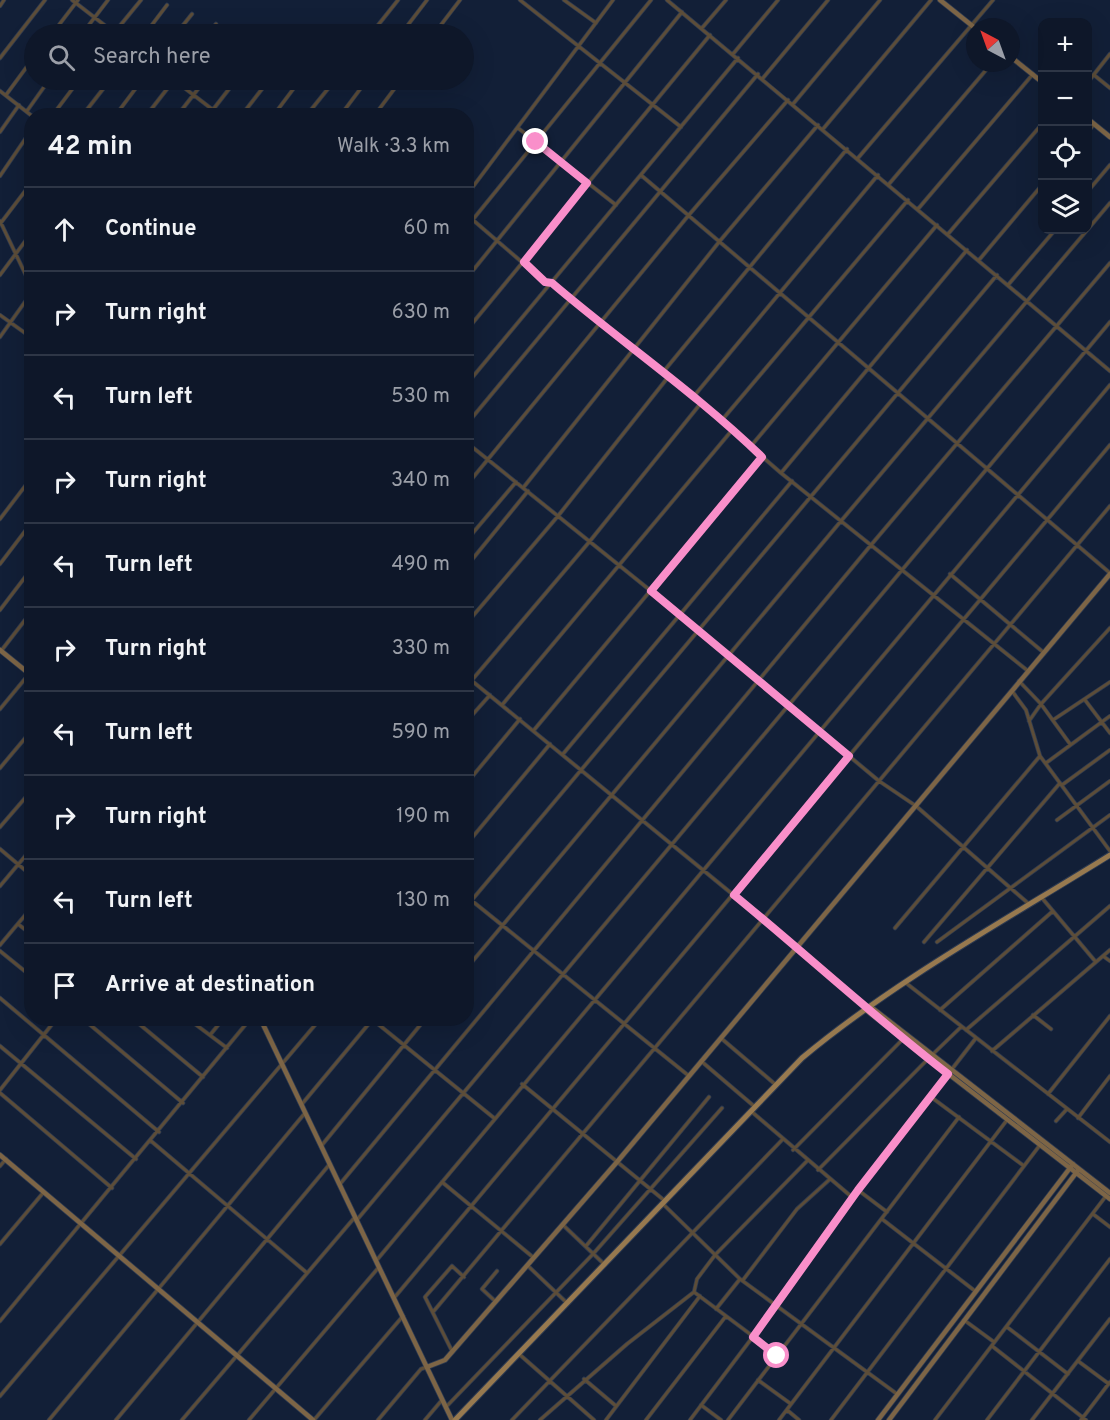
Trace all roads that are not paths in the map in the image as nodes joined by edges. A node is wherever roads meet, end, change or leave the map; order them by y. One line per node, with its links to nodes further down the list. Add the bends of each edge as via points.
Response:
1 (4, 0): 24 (street)
2 (45, 0): 31 (street)
3 (72, 0): 21 (street)
4 (108, 0): 27 (street)
5 (141, 0): 35 (street)
6 (398, 0): 38 (street)
7 (427, 0): 39 (street)
8 (460, 0): 40 (street)
9 (520, 0): 45 (street)
10 (564, 0): 30 (street)
11 (613, 0): 30 (street)
12 (651, 0): 50 (street)
13 (667, 0): 22 (street)
14 (726, 0): 42 (street)
15 (778, 0): 46 (street)
16 (828, 0): 58 (street)
17 (880, 0): 80 (street)
18 (931, 0): 102 (street)
19 (993, 0): 28 (street)
20 (942, 1): 29 (street)
21 (77, 2): 27 (street); 32 (street)
22 (673, 2): 25 (street)
23 (167, 5): 36 (street)
24 (0, 6)
25 (682, 12): 42 (street); 60 (street)
26 (192, 14): 37 (street)
27 (94, 17): 33 (street); 34 (street)
28 (980, 18)
29 (966, 21)
30 (596, 23): 45 (street)
31 (26, 24)
32 (60, 24)
33 (89, 24)
34 (102, 24)
35 (122, 24)
36 (153, 24)
37 (184, 24)
38 (379, 24)
39 (409, 24)
40 (442, 24)
41 (24, 27): 48 (street)
42 (702, 28): 43 (street)
43 (710, 35): 46 (street); 79 (street)
44 (966, 35): 108 (street)
45 (579, 45): 50 (street); 101 (street)
46 (733, 54): 49 (street)
47 (1110, 54): 56 (street)
48 (0, 58)
49 (738, 58): 54 (street); 99 (street)
50 (600, 62): 60 (street); 106 (street)
51 (1020, 64): 55 (street)
52 (24, 71): 77 (street)
53 (984, 72): 115 (street)
54 (758, 74): 58 (street); 120 (street)
55 (1032, 74): 59 (street); 124 (street)
56 (1094, 75): 57 (street); 61 (street)
57 (1092, 77)
58 (763, 78): 78 (street)
59 (1038, 79)
60 (627, 83): 79 (street); 109 (street)
61 (1110, 88)
62 (42, 90): 82 (street)
63 (72, 90): 83 (street)
64 (102, 90): 84 (street)
65 (134, 90): 85 (street)
66 (166, 90): 86 (street)
67 (188, 90): 76 (street)
68 (196, 90): 76 (street)
69 (228, 90): 89 (street)
70 (261, 90): 90 (street)
71 (292, 90): 91 (street)
72 (327, 90): 92 (street)
73 (360, 90): 93 (street)
74 (394, 90): 94 (street)
75 (0, 91): 77 (street)
76 (193, 94): 87 (street); 88 (street)
77 (6, 95): 81 (street)
78 (788, 100): 80 (street); 125 (street)
79 (653, 104): 99 (street); 114 (street)
80 (793, 104): 97 (street)
81 (19, 105): 95 (street); 103 (street)
82 (29, 108)
83 (58, 108)
84 (88, 108)
85 (121, 108)
86 (152, 108)
87 (183, 108)
88 (212, 108)
89 (214, 108)
90 (247, 108)
91 (279, 108)
92 (312, 108)
93 (346, 108)
94 (380, 108)
95 (24, 109)
96 (1094, 124): 100 (street); 104 (street)
97 (818, 125): 102 (street); 134 (street)
98 (1040, 126): 130 (street)
99 (681, 127): 113 (street)
100 (1092, 127)
101 (518, 128): 106 (street); 116 (street)
102 (823, 129): 107 (street)
103 (0, 132)
104 (1110, 137)
105 (24, 141): 112 (street)
106 (536, 142): 109 (street); 126 (street)
107 (847, 149): 108 (street); 140 (street)
108 (858, 158): 111 (street)
109 (562, 163): 114 (street); 132 (street)
110 (1110, 165): 117 (street)
111 (878, 175): 115 (street); 147 (street)
112 (0, 176)
113 (642, 176): 120 (street); 123 (street)
114 (587, 183): 123 (street); 138 (street)
115 (888, 184): 121 (street)
116 (474, 186)
117 (1092, 186)
118 (1038, 190): 137 (street)
119 (24, 192): 128 (street)
120 (660, 192): 125 (street); 148 (street)
121 (908, 200): 124 (street); 152 (street)
122 (1110, 204): 149 (street)
123 (616, 205): 145 (street)
124 (918, 209): 129 (street)
125 (688, 216): 134 (street); 156 (street)
126 (474, 219)
127 (474, 221): 132 (street)
128 (0, 222): 136 (street)
129 (937, 225): 130 (street); 160 (street)
130 (948, 234): 135 (street)
131 (1052, 234): 146 (street)
132 (498, 241): 138 (street); 141 (street)
133 (24, 242): 136 (street)
134 (719, 242): 140 (street); 161 (street)
135 (967, 250): 137 (street); 163 (street)
136 (16, 253): 142 (street); 143 (street)
137 (979, 260): 144 (street)
138 (524, 262): 145 (street, via 545,282); 153 (street)
139 (1110, 263): 157 (street)
140 (748, 266): 147 (street); 165 (street)
141 (474, 270)
142 (24, 272)
143 (0, 275)
144 (998, 275): 146 (street); 169 (street)
145 (552, 283): 148 (street); 166 (street)
146 (1008, 285): 149 (street)
147 (778, 292): 152 (street); 170 (street)
148 (571, 299): 156 (street); 172 (street)
149 (1026, 301): 157 (street); 173 (street)
150 (24, 302): 155 (street)
151 (0, 315): 155 (street)
152 (808, 317): 160 (street); 174 (street)
153 (474, 321)
154 (1110, 321): 162 (street)
155 (10, 322): 158 (street); 159 (street)
156 (600, 323): 161 (street); 181 (street)
157 (1057, 326): 162 (street); 176 (street)
158 (24, 332)
159 (0, 337)
160 (837, 343): 163 (street); 178 (street)
161 (635, 348): 165 (street); 188 (street)
162 (1086, 350): 164 (street); 182 (street)
163 (867, 368): 169 (street); 183 (street)
164 (1110, 370)
165 (664, 371): 167 (street)
166 (474, 376)
167 (669, 376): 170 (street); 193 (street)
168 (1110, 384): 190 (street)
169 (898, 393): 173 (street); 191 (street)
170 (694, 396): 171 (street)
171 (701, 403): 174 (street); 199 (street)
172 (474, 414)
173 (927, 419): 176 (street); 195 (street)
174 (722, 420): 175 (street)
175 (733, 429): 178 (street); 204 (street)
176 (958, 445): 182 (street); 200 (street)
177 (1110, 445): 196 (street)
178 (751, 446): 180 (street)
179 (474, 448): 181 (street)
180 (762, 457): 183 (street); 209 (street)
181 (489, 460): 184 (street); 186 (street)
182 (987, 470): 190 (street); 205 (street)
183 (781, 473): 185 (street)
184 (474, 477)
185 (792, 481): 191 (street); 214 (street)
186 (516, 482): 188 (street); 198 (street)
187 (24, 488): 194 (street)
188 (523, 488): 189 (street)
189 (528, 491): 193 (street); 202 (street)
190 (1017, 495): 196 (street); 207 (street)
191 (811, 497): 195 (street); 219 (street)
192 (1110, 506): 201 (street)
193 (558, 516): 199 (street); 213 (street)
194 (0, 519)
195 (841, 521): 200 (street); 223 (street)
196 (1047, 521): 201 (street); 211 (street)
197 (24, 532): 203 (street)
198 (474, 532)
199 (590, 541): 204 (street); 226 (street)
200 (871, 545): 205 (street); 228 (street)
201 (1077, 545): 206 (street); 217 (street)
202 (474, 557)
203 (0, 564)
204 (620, 565): 209 (street); 236 (street)
205 (902, 570): 210 (street); 237 (street)
206 (1110, 573): 222 (street)
207 (950, 574): 210 (street); 211 (street)
208 (24, 578): 212 (street)
209 (651, 591): 214 (street); 245 (street)
210 (933, 595): 215 (street); 246 (street)
211 (981, 599): 215 (street); 217 (street)
212 (0, 610)
213 (474, 615)
214 (680, 617): 219 (street); 252 (street)
215 (963, 619): 220 (street); 253 (street)
216 (24, 621): 221 (street)
217 (1011, 624): 220 (street); 222 (street)
218 (1110, 628): 235 (street)
219 (698, 631): 223 (street); 257 (street)
220 (994, 644): 225 (street); 259 (street)
221 (0, 651): 224 (street)
222 (1043, 652): 225 (street)
223 (727, 656): 228 (street); 262 (street)
224 (24, 670)
225 (1028, 671): 229 (street)
226 (474, 678)
227 (24, 680): 238 (street)
228 (758, 681): 237 (street); 267 (street)
229 (1019, 681): 232 (street); 235 (street)
230 (474, 682): 233 (street)
231 (1110, 682): 234 (street)
232 (1012, 691): 243 (street, via 1026,710); 264 (street)
233 (490, 695): 236 (street); 239 (street)
234 (1085, 700): 242 (street); 244 (street)
235 (1041, 704): 242 (street); 243 (street)
236 (502, 705): 241 (street)
237 (789, 706): 246 (street); 272 (street)
238 (0, 709)
239 (474, 713)
240 (1110, 716): 244 (street)
241 (520, 719): 245 (street); 258 (street)
242 (1053, 720): 250 (street)
243 (1029, 722): 254 (street)
244 (1102, 722): 247 (street); 250 (street)
245 (534, 730): 249 (street)
246 (819, 731): 253 (street); 279 (street)
247 (1110, 733)
248 (24, 740): 256 (street)
249 (550, 744): 252 (street); 271 (street)
250 (1070, 744): 255 (street)
251 (1110, 750): 261 (street)
252 (563, 754): 257 (street)
253 (849, 756): 259 (street); 283 (street)
254 (1040, 756): 255 (street); 273 (street)
255 (1046, 763): 261 (street)
256 (0, 768)
257 (581, 769): 262 (street); 284 (street)
258 (474, 774)
259 (879, 781): 264 (street); 291 (street)
260 (1110, 781): 265 (street)
261 (1061, 784): 265 (street); 278 (street)
262 (612, 795): 267 (street); 293 (street)
263 (24, 799): 269 (street)
264 (916, 806): 273 (street); 300 (street)
265 (1077, 806): 268 (street); 270 (street)
266 (1110, 814): 270 (street)
267 (643, 819): 272 (street); 303 (street)
268 (1057, 820)
269 (0, 827)
270 (1093, 827): 275 (street); 282 (street)
271 (474, 835)
272 (672, 843): 279 (street); 309 (street)
273 (964, 847): 278 (street); 294 (street)
274 (0, 849): 277 (street)
275 (1110, 853): 285 (main road)
276 (24, 858): 277 (street)
277 (18, 865): 280 (street); 281 (street)
278 (988, 868): 282 (street); 297 (street)
279 (703, 869): 283 (street); 312 (street)
280 (24, 870)
281 (0, 886)
282 (1011, 888): 287 (street); 298 (street)
283 (734, 895): 291 (street); 319 (street)
284 (474, 898)
285 (1042, 898): 287 (main road); 289 (street)
286 (474, 902): 293 (street)
287 (1030, 905): 310 (main road)
288 (1110, 906): 296 (street)
289 (1053, 911): 296 (street); 314 (street)
290 (24, 917): 292 (street)
291 (764, 919): 300 (street); 344 (street)
292 (18, 924): 295 (street); 299 (street)
293 (502, 926): 303 (street); 305 (street)
294 (895, 928)
295 (24, 929)
296 (1075, 936): 306 (street); 335 (street)
297 (924, 942)
298 (937, 942)
299 (0, 945)
300 (797, 947): 313 (street); 338 (street)
301 (1110, 950): 304 (street)
302 (0, 951): 308 (street)
303 (535, 952): 309 (street); 318 (street)
304 (1102, 956): 306 (street); 307 (street)
305 (474, 959)
306 (1096, 961): 315 (street)
307 (1110, 962)
308 (24, 970)
309 (563, 975): 312 (street); 359 (street)
310 (906, 983): 313 (main road); 314 (street)
311 (0, 998): 317 (street)
312 (593, 999): 319 (street); 356 (street)
313 (866, 1007): 340 (street); 346 (street); 357 (main road, via 816,1046)
314 (940, 1010): 333 (street)
315 (1033, 1015): 334 (street); 345 (street)
316 (1110, 1016): 360 (street)
317 (24, 1018)
318 (474, 1025)
319 (625, 1025): 344 (street); 367 (street)
320 (33, 1026): 336 (street)
321 (51, 1026): 336 (street)
322 (92, 1026): 363 (street)
323 (142, 1026): 355 (street)
324 (198, 1026): 337 (street)
325 (217, 1026): 337 (street)
326 (245, 1026): 343 (street)
327 (264, 1026): 349 (street)
328 (314, 1026): 349 (street)
329 (367, 1026): 364 (street)
330 (381, 1026): 341 (street)
331 (419, 1026): 341 (street)
332 (473, 1026): 351 (street)
333 (961, 1027): 335 (street); 346 (street)
334 (1051, 1029)
335 (966, 1030): 339 (street)
336 (44, 1035): 348 (street); 375 (street)
337 (210, 1035): 343 (street)
338 (720, 1037): 347 (street); 357 (street)
339 (976, 1038): 345 (street); 350 (street)
340 (903, 1039): 346 (street); 383 (street)
341 (404, 1045): 351 (street); 381 (street)
342 (0, 1046): 348 (street)
343 (227, 1048): 355 (street)
344 (656, 1050): 353 (street); 376 (street)
345 (992, 1051): 360 (street)
346 (930, 1057): 350 (street); 352 (street); 393 (street)
347 (701, 1061): 353 (street); 368 (street)
348 (21, 1063): 358 (street); 385 (street)
349 (283, 1064): 364 (street); 395 (street)
350 (952, 1069): 392 (street)
351 (436, 1070): 359 (street); 399 (street)
352 (948, 1074): 361 (street); 373 (street)
353 (689, 1076): 387 (street)
354 (1110, 1076): 372 (street)
355 (203, 1077): 363 (street)
356 (522, 1084): 367 (street); 371 (street)
357 (777, 1086): 368 (main road)
358 (0, 1092): 400 (street)
359 (464, 1093): 371 (street); 411 (street)
360 (1048, 1094): 366 (street)
361 (931, 1096): 370 (street); 402 (street)
362 (709, 1097): 397 (street)
363 (183, 1102): 375 (street)
364 (302, 1104): 369 (street)
365 (722, 1108): 401 (street)
366 (1067, 1108): 372 (street); 374 (street)
367 (553, 1110): 376 (street); 408 (street)
368 (754, 1110): 377 (street); 406 (main road)
369 (306, 1112): 381 (street); 407 (street)
370 (959, 1117): 379 (street); 409 (street)
371 (494, 1118): 398 (street)
372 (1078, 1118): 380 (street)
373 (1007, 1120): 379 (street); 382 (street)
374 (1056, 1121)
375 (159, 1132): 378 (street)
376 (584, 1134): 387 (street); 416 (street)
377 (782, 1140): 383 (street); 417 (street)
378 (152, 1141): 385 (street); 395 (street)
379 (991, 1141): 391 (street); 420 (street)
380 (1110, 1142)
381 (322, 1145): 389 (street)
382 (1040, 1145): 391 (street); 392 (street)
383 (793, 1150): 388 (street)
384 (0, 1155): 386 (street)
385 (136, 1159): 400 (street)
386 (6, 1160): 390 (street); 403 (street)
387 (617, 1161): 397 (street); 414 (street)
388 (807, 1161): 393 (street); 423 (street)
389 (330, 1164): 399 (street); 418 (street)
390 (0, 1166)
391 (1024, 1166): 430 (street)
392 (1071, 1166): 394 (street); 436 (street)
393 (818, 1170): 396 (street)
394 (1078, 1171): 404 (street); 449 (street)
395 (189, 1173): 407 (street); 424 (street)
396 (829, 1180): 405 (street); 434 (street, via 797,1209)
397 (642, 1181): 401 (street); 421 (street)
398 (442, 1182): 408 (street); 427 (street)
399 (340, 1184): 411 (street)
400 (112, 1188): 413 (street)
401 (650, 1188): 406 (street); 422 (street)
402 (858, 1190): 405 (street); 409 (street)
403 (44, 1193): 413 (street); 419 (street)
404 (1109, 1194): 410 (street)
405 (853, 1198): 443 (street)
406 (665, 1203): 417 (street); 429 (main road)
407 (228, 1206): 418 (street); 435 (street)
408 (472, 1207): 416 (street); 440 (street)
409 (887, 1212): 412 (street)
410 (1093, 1214): 415 (street); 453 (street)
411 (356, 1219): 427 (street); 432 (street)
412 (882, 1220): 420 (street); 452 (street)
413 (81, 1225): 424 (street); 450 (street)
414 (563, 1225): 421 (street); 425 (street)
415 (1110, 1227)
416 (502, 1232): 425 (street); 433 (street)
417 (692, 1232): 423 (street); 469 (street)
418 (267, 1239): 432 (street); 451 (street)
419 (0, 1244)
420 (913, 1244): 430 (street); 456 (street)
421 (586, 1246): 422 (street)
422 (593, 1254): 429 (street); 437 (street)
423 (715, 1255): 434 (street); 438 (street, via 697,1279)
424 (120, 1256): 435 (street); 474 (street)
425 (534, 1258): 428 (street)
426 (1109, 1263): 458 (street)
427 (378, 1264): 440 (street); 471 (street)
428 (527, 1265): 437 (street); 441 (street)
429 (604, 1265): 442 (main road)
430 (946, 1269): 436 (street); 465 (street)
431 (496, 1271): 441 (street, via 482,1290)
432 (307, 1273): 461 (street)
433 (464, 1277): 445 (street); 445 (street, via 452,1266 425,1297)
434 (742, 1280): 443 (street); 444 (street)
435 (159, 1290): 451 (street); 483 (street)
436 (975, 1291): 472 (street)
437 (554, 1292): 442 (street); 480 (street)
438 (694, 1292): 439 (street); 467 (street)
439 (699, 1296): 444 (street); 479 (street)
440 (394, 1298): 446 (street)
441 (495, 1301): 457 (street)
442 (567, 1303): 459 (main road)
443 (776, 1306): 452 (street); 454 (street)
444 (716, 1309): 447 (street)
445 (433, 1312): 457 (street)
446 (403, 1316): 463 (street); 487 (street)
447 (726, 1316): 454 (street); 495 (street)
448 (1110, 1319): 462 (street)
449 (964, 1320): 455 (street); 503 (street)
450 (0, 1321)
451 (198, 1323): 461 (street); 484 (street)
452 (801, 1324): 456 (street); 460 (street)
453 (1007, 1327): 455 (street); 458 (street)
454 (753, 1337): 460 (street); 478 (street)
455 (993, 1344): 464 (street); 504 (street)
456 (836, 1349): 465 (street); 477 (street)
457 (452, 1351): 463 (street, via 445,1360)
458 (1039, 1352): 464 (street); 466 (street)
459 (519, 1354): 469 (street); 490 (main road)
460 (778, 1355): 468 (street)
461 (237, 1356): 471 (street); 485 (street)
462 (1078, 1361): 466 (street); 470 (street)
463 (427, 1367): 476 (street); 488 (street)
464 (1024, 1371): 473 (street); 505 (street)
465 (867, 1372): 472 (street); 501 (street)
466 (1068, 1374): 473 (street)
467 (584, 1379): 475 (street); 479 (street)
468 (758, 1380): 477 (street); 498 (street)
469 (548, 1382): 475 (street); 491 (street)
470 (1110, 1384): 482 (street)
471 (275, 1389): 486 (street); 487 (street)
472 (897, 1394): 502 (street)
473 (1053, 1394): 482 (street); 506 (street)
474 (0, 1396)
475 (564, 1396): 492 (street); 493 (street)
476 (442, 1400): 480 (street); 489 (street)
477 (791, 1404): 481 (street)
478 (701, 1405): 496 (street); 497 (street)
479 (616, 1406): 494 (street)
480 (446, 1407): 490 (street)
481 (787, 1410): 499 (street); 500 (street)
482 (1083, 1419)
483 (49, 1420)
484 (116, 1420)
485 (182, 1420)
486 (249, 1420)
487 (314, 1420)
488 (378, 1420)
489 (425, 1420)
490 (454, 1420)
491 (512, 1420)
492 (540, 1420)
493 (594, 1420)
494 (606, 1420)
495 (646, 1420)
496 (690, 1420)
497 (721, 1420)
498 (728, 1420)
499 (779, 1420)
500 (800, 1420)
501 (831, 1420)
502 (878, 1420)
503 (889, 1420)
504 (935, 1420)
505 (987, 1420)
506 (1032, 1420)

